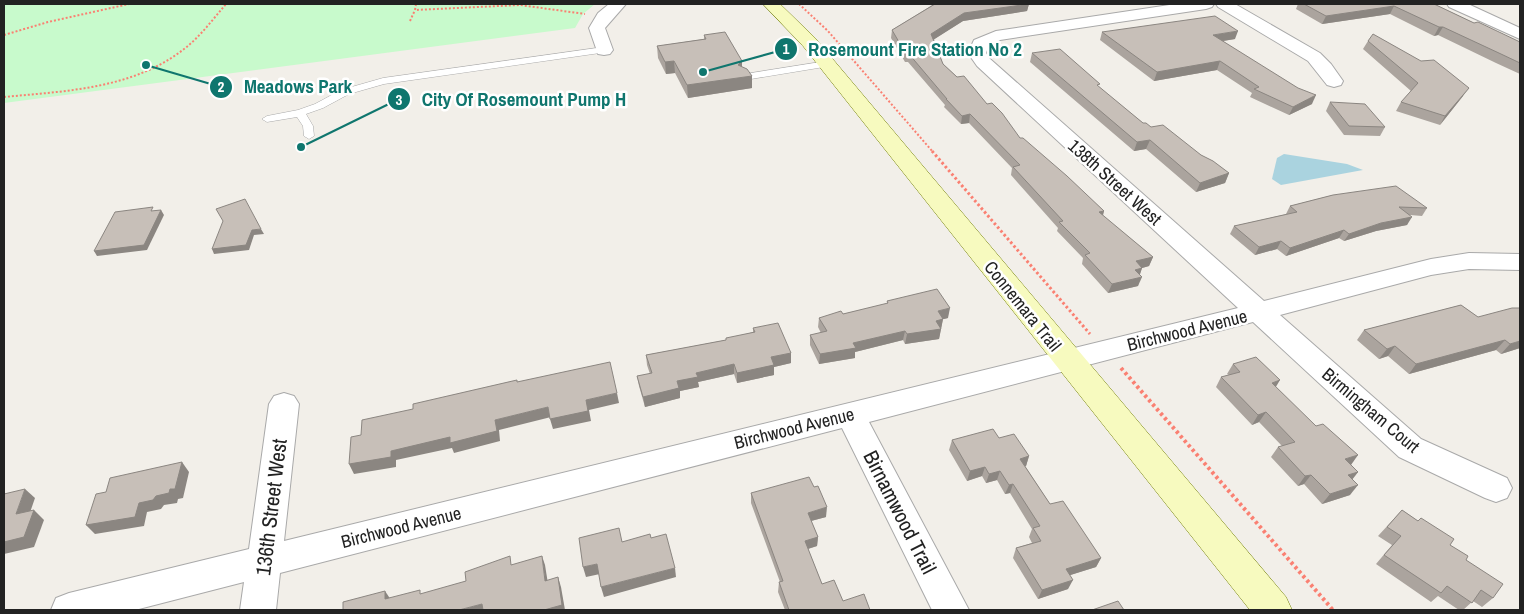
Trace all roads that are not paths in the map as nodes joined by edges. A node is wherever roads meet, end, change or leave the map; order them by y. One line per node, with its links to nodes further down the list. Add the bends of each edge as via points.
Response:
1 (618, 4): 7 (street, via 597,28)
2 (772, 4): 8 (street, Connemara Trail)
3 (1206, 4): 15 (street, 138th Street West, via 996,36 984,41 977,53 983,62)
4 (1224, 4): 10 (street, via 1314,56)
5 (1455, 4): 6 (street)
6 (1520, 34)
7 (604, 50): 11 (lane, via 370,84)
8 (826, 64): 9 (lane); 16 (street, Connemara Trail)
9 (745, 77)
10 (1334, 81)
11 (300, 113): 12 (lane); 13 (lane, via 308,126)
12 (267, 119)
13 (309, 136)
14 (1520, 262): 15 (street, Birchwood Avenue, via 1444,264)
15 (1259, 312): 16 (street, Birchwood Avenue); 19 (street, Birmingham Court, via 1410,448)
16 (1067, 360): 18 (street, Birchwood Avenue); 24 (street, Connemara Trail)
17 (284, 404): 20 (street, 136th Street West)
18 (850, 414): 20 (street, Birchwood Avenue); 23 (street, Birnamwood Trail)
19 (1496, 488)
20 (264, 562): 21 (street, Birchwood Avenue); 22 (street, 136th Street West)
21 (69, 610)
22 (258, 610)
23 (951, 610)
24 (1273, 610)

